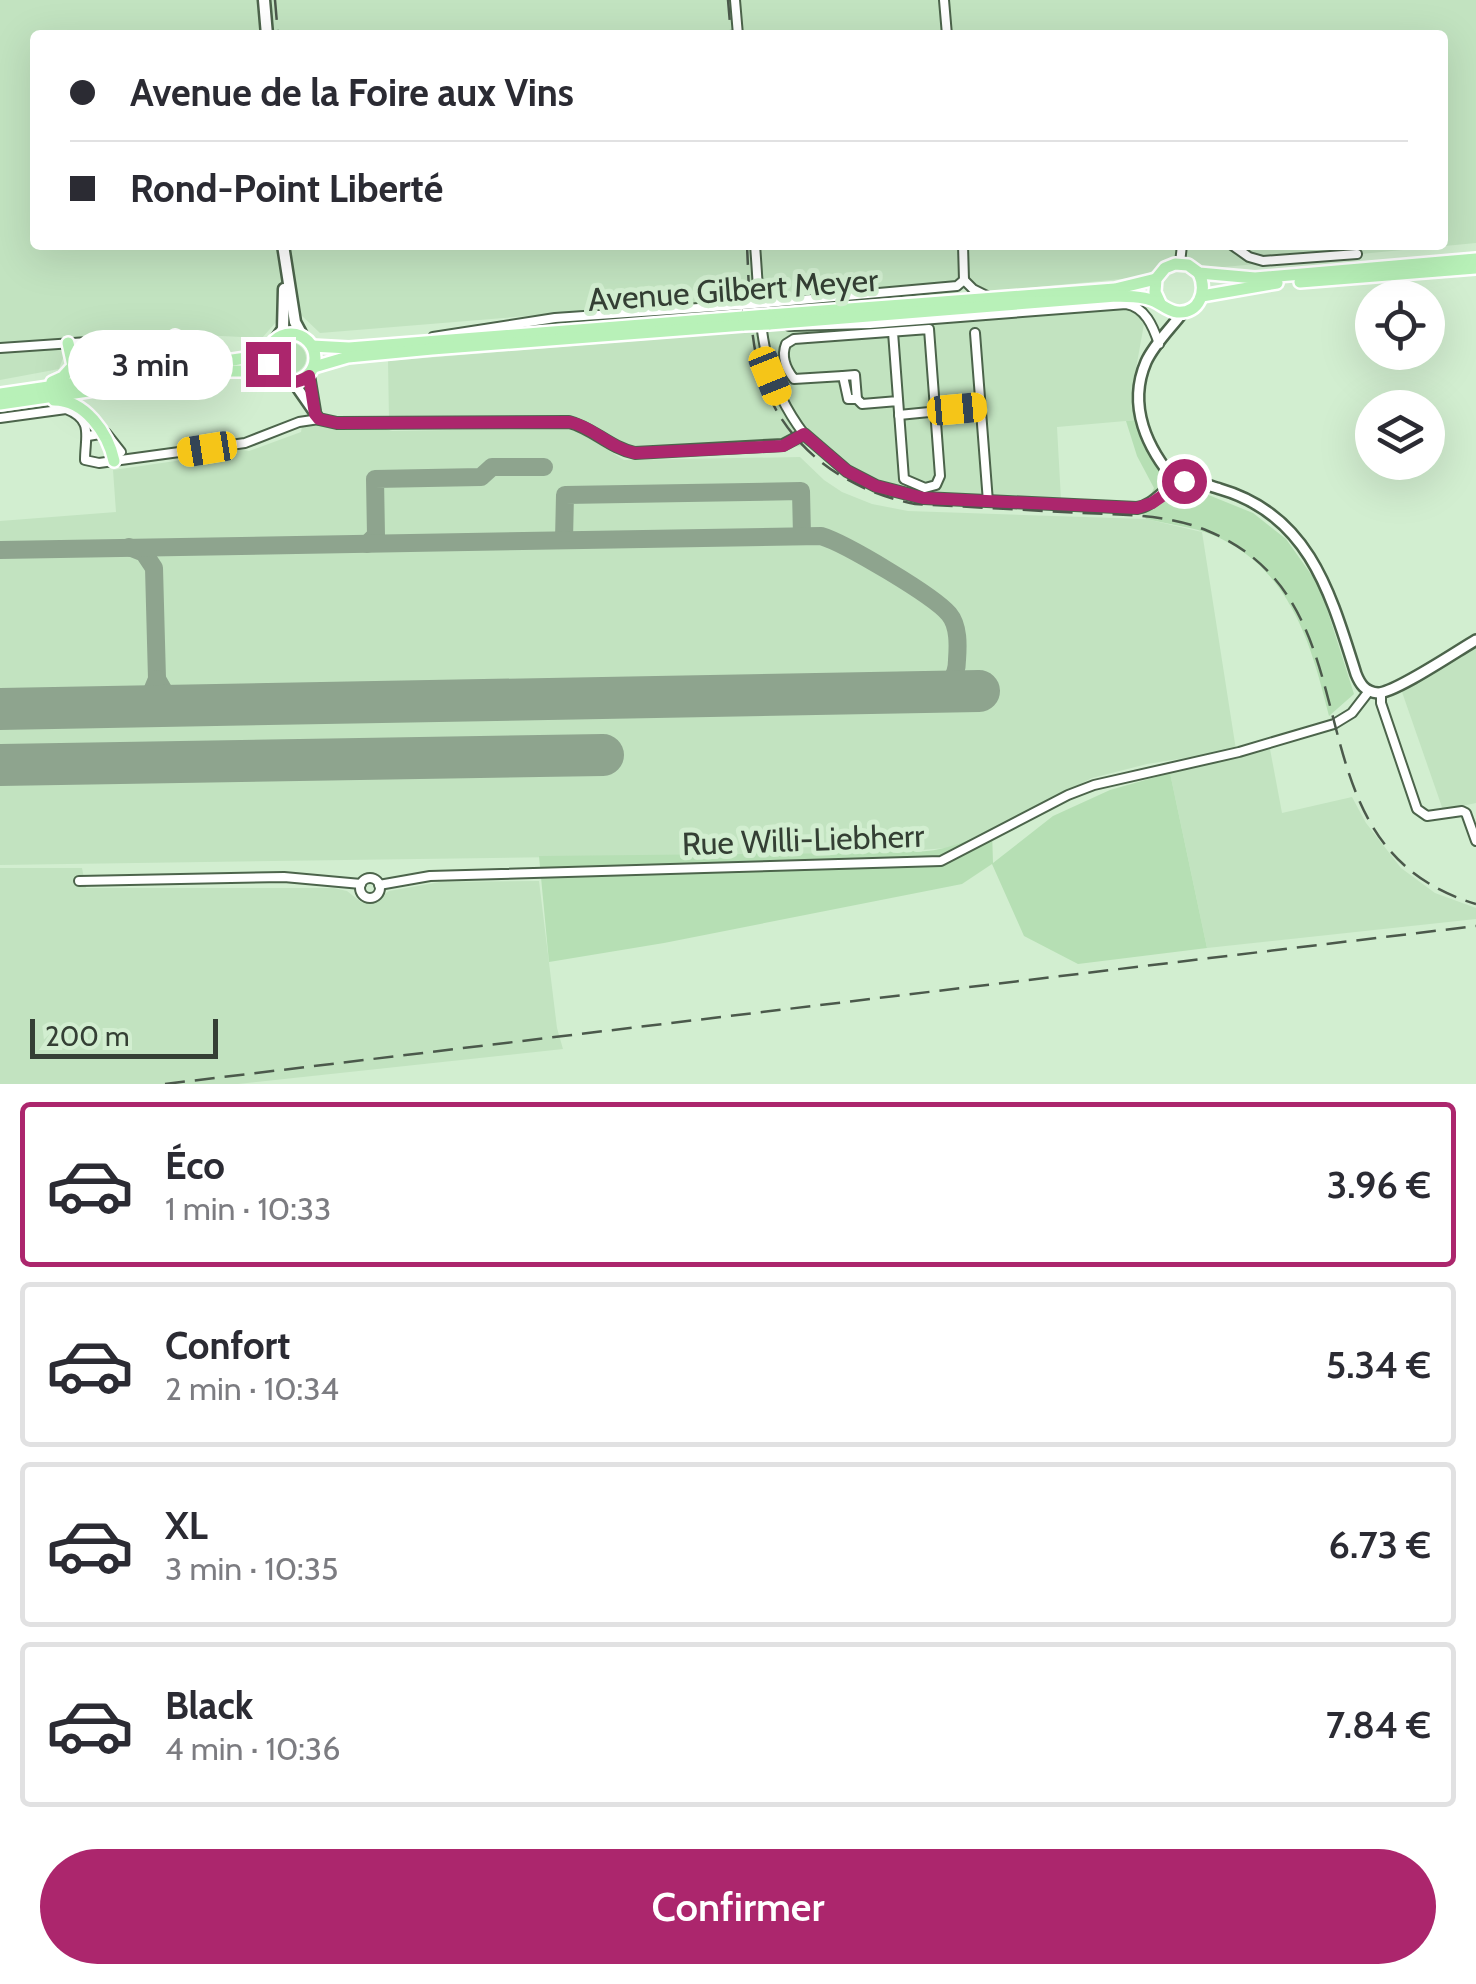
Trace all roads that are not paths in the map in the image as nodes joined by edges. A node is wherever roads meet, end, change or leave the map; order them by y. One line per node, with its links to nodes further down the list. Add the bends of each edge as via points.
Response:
1 (264, 0): 4 (main road)
2 (734, 0): 5 (street)
3 (944, 0): 6 (street)
4 (267, 30)
5 (737, 30)
6 (946, 30)
7 (283, 250): 13 (main road)
8 (755, 250): 56 (street, via 764,356 778,395)
9 (962, 250): 19 (street)
10 (1181, 250): 15 (street)
11 (1239, 250): 12 (street, via 1263,261)
12 (1358, 254)
13 (284, 258): 34 (main road, via 295,322); 38 (main road, via 284,323)
14 (1476, 259): 17 (main road, via 1255,278)
15 (1180, 263): 17 (main road); 18 (main road, Avenue Gilbert Meyer)
16 (1476, 268): 20 (main road)
17 (1198, 273): 20 (main road)
18 (1156, 279): 21 (main road, Avenue Gilbert Meyer); 22 (main road)
19 (964, 280): 21 (street); 24 (street)
20 (1202, 296): 23 (main road)
21 (991, 298): 24 (main road, Avenue Gilbert Meyer)
22 (1164, 306): 23 (main road, Avenue Gilbert Meyer); 24 (main road, Avenue Gilbert Meyer, via 1116,296); 30 (street)
23 (1184, 312): 30 (street)
24 (769, 314): 26 (main road, Avenue Gilbert Meyer, bridge); 26 (street, bridge); 29 (street, Avenue Gilbert Meyer, via 797,328)
25 (992, 314): 27 (street, Avenue Gilbert Meyer); 32 (street); 37 (street, Avenue Gilbert Meyer, via 1136,305)
26 (743, 316): 35 (main road, Avenue Gilbert Meyer); 35 (street, via 555,318); 42 (main road, Avenue Gilbert Meyer, via 348,357)
27 (957, 317): 28 (street, Avenue Gilbert Meyer); 32 (street)
28 (906, 321): 29 (street, Avenue Gilbert Meyer); 31 (street)
29 (870, 324): 31 (street)
30 (1170, 328): 37 (street)
31 (892, 332): 47 (street); 47 (street, via 794,339 783,352 794,379 855,374 862,404); 50 (street, via 929,329)
32 (975, 333): 49 (street)
33 (175, 336): 36 (street); 40 (main road)
34 (308, 342): 35 (main road, Avenue Gilbert Meyer, via 349,348); 38 (main road, via 288,334); 42 (main road)
35 (409, 342)
36 (68, 343): 39 (street); 44 (main road, via 69,372)
37 (1158, 344): 59 (street, via 1144,369 1140,414 1149,446)
38 (272, 346): 40 (main road); 41 (main road)
39 (0, 348)
40 (231, 360): 44 (main road)
41 (270, 371): 43 (main road); 46 (main road, via 232,370)
42 (312, 371): 43 (main road); 51 (street)
43 (294, 383): 51 (street)
44 (35, 389): 45 (main road)
45 (0, 394)
46 (25, 400): 48 (main road); 55 (main road, via 67,400)
47 (898, 401): 52 (street)
48 (0, 404)
49 (980, 407): 50 (street); 60 (street)
50 (935, 411): 52 (street); 52 (street, via 940,476 924,488 904,479)
51 (315, 413): 54 (street); 54 (street); 56 (street, via 337,423 570,422 635,453 783,446)
52 (899, 415)
53 (0, 418): 57 (street, via 66,409 86,422)
54 (299, 422): 58 (street, via 245,443)
55 (102, 434): 57 (street); 58 (main road)
56 (804, 434): 60 (street, via 876,486 923,498)
57 (88, 436): 58 (street, via 85,460)
58 (115, 458)
59 (1177, 483): 60 (street, via 1137,508); 62 (street, via 1191,480 1232,493 1288,530 1330,591 1356,674)
60 (988, 502)
61 (1476, 640): 63 (street)
62 (1369, 691): 63 (street); 67 (street, Rue Willi-Liebherr, via 1334,724 1094,784 941,862 430,876)
63 (1381, 693): 64 (street, via 1417,808 1426,816 1466,813)
64 (1476, 841)
65 (79, 881): 66 (street, Rue Willi-Liebherr, via 284,877)
66 (361, 884): 67 (street, Rue Willi-Liebherr, via 368,878); 67 (street, Rue Willi-Liebherr, via 369,897)
67 (379, 885)

